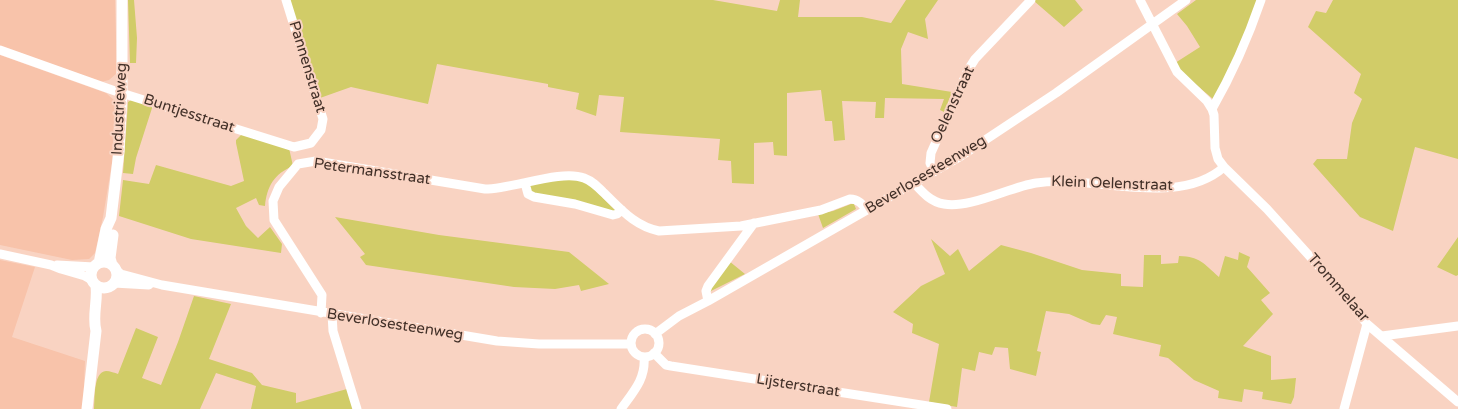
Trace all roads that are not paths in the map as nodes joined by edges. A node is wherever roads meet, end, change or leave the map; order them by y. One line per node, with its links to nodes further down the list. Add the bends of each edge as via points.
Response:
1 (122, 0): 9 (main road, Industrieweg)
2 (286, 0): 11 (street, Pannenstraat, via 323,119 321,130)
3 (1031, 0): 16 (street, Oelenstraat, via 968,70 931,153 930,163)
4 (1140, 0): 7 (street)
5 (1186, 0): 7 (street, Beverlosesteenweg)
6 (1262, 0): 10 (street, via 1231,75)
7 (1153, 24): 10 (street, via 1177,72 1208,101); 16 (street, Beverlosesteenweg, via 1009,125)
8 (0, 50): 9 (street, Buntjesstraat)
9 (122, 92): 12 (street, Buntjesstraat); 21 (main road, Industrieweg)
10 (1212, 109): 15 (street, via 1215,148)
11 (311, 143): 12 (street); 13 (street)
12 (294, 147): 14 (street)
13 (316, 161): 14 (street, Petermansstraat); 17 (street, Petermansstraat, via 485,189)
14 (298, 164): 31 (street, Petermansstraat, via 275,194 274,220 322,295)
15 (1224, 167): 18 (street, Klein Oelenstraat, via 1200,183 1184,187 1133,188 1048,181 970,202 946,205 928,198); 33 (street, Trommelaar, via 1268,209)
16 (934, 172): 18 (street, Beverlosesteenweg)
17 (525, 183): 19 (street, via 528,194 534,197 613,215); 19 (street, Petermansstraat, via 578,176 596,185)
18 (914, 183): 20 (street, Beverlosesteenweg)
19 (622, 210): 22 (street, Petermansstraat, via 634,221 659,231)
20 (867, 210): 22 (street, Petermansstraat, via 858,201 850,199 821,210); 30 (street, Beverlosesteenweg)
21 (111, 218): 25 (main road, Industrieweg); 26 (main road, Industrieweg, via 110,258)
22 (754, 223): 30 (street, via 708,286)
23 (0, 254): 24 (street)
24 (51, 265): 25 (street); 27 (street, via 85,276)
25 (96, 265): 26 (main road, via 106,262); 27 (main road, Industrieweg, via 91,273)
26 (114, 268): 28 (street, Beverlosesteenweg, via 121,274); 29 (main road, Industrieweg, via 117,277)
27 (94, 283): 29 (main road, via 104,288); 35 (main road, Industrieweg)
28 (162, 285): 29 (street, Beverlosesteenweg); 31 (street, Beverlosesteenweg)
29 (111, 286): 35 (main road, Industrieweg)
30 (708, 301): 36 (street, Beverlosesteenweg, via 679,316)
31 (321, 312): 32 (street, Beverlosesteenweg)
32 (332, 314): 38 (street, Beverlosesteenweg, via 510,342); 43 (street, via 333,331)
33 (1367, 324): 37 (street, Trommelaar); 46 (street)
34 (1458, 326): 37 (street)
35 (96, 331): 42 (main road, Industrieweg)
36 (655, 334): 38 (street, Beverlosesteenweg, via 642,330 635,334); 39 (street, via 659,341)
37 (1382, 336): 41 (street, Trommelaar)
38 (631, 344): 40 (street, via 634,352)
39 (654, 353): 40 (street); 45 (street, Lijsterstraat, via 671,366)
40 (644, 357): 44 (street, via 643,375)
41 (1458, 402)
42 (86, 409)
43 (356, 409)
44 (621, 409)
45 (947, 409)
46 (1344, 409)

